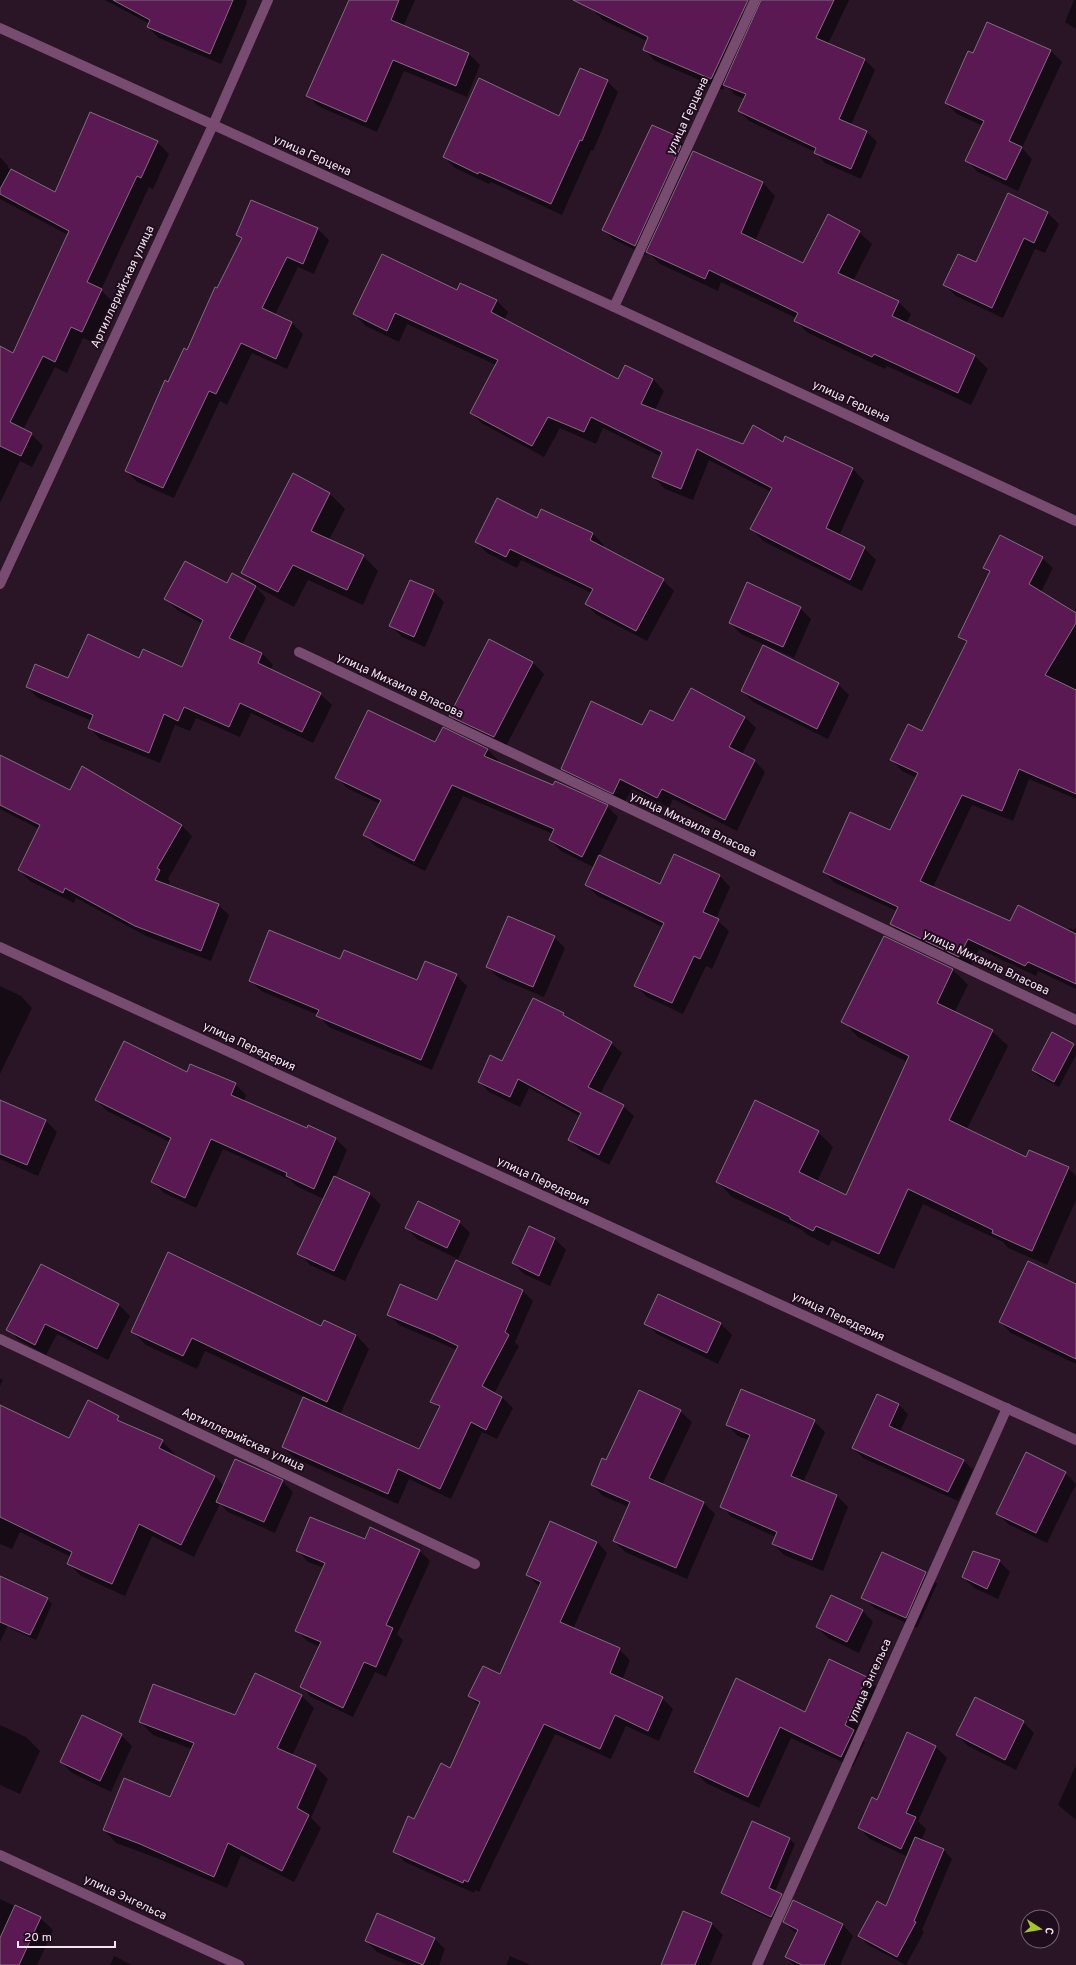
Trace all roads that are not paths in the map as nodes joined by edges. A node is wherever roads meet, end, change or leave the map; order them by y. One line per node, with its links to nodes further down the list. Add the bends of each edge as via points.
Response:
1 (268, 0): 4 (street, Артиллерийская улица)
2 (755, 0): 5 (street, улица Герцена)
3 (0, 28): 4 (street, улица Герцена)
4 (213, 126): 5 (street, улица Герцена); 7 (street, Артиллерийская улица)
5 (614, 307): 6 (street, улица Герцена)
6 (1076, 521)
7 (0, 584)
8 (299, 652): 10 (street, улица Михаила Власова)
9 (0, 947): 12 (street, улица Передерия)
10 (1076, 1020)
11 (0, 1339): 14 (street, Артиллерийская улица)
12 (1007, 1408): 13 (street, улица Передерия); 17 (street, улица Энгельса)
13 (1076, 1440)
14 (475, 1564)
15 (0, 1855): 16 (street, улица Энгельса)
16 (238, 1965)
17 (758, 1965)

